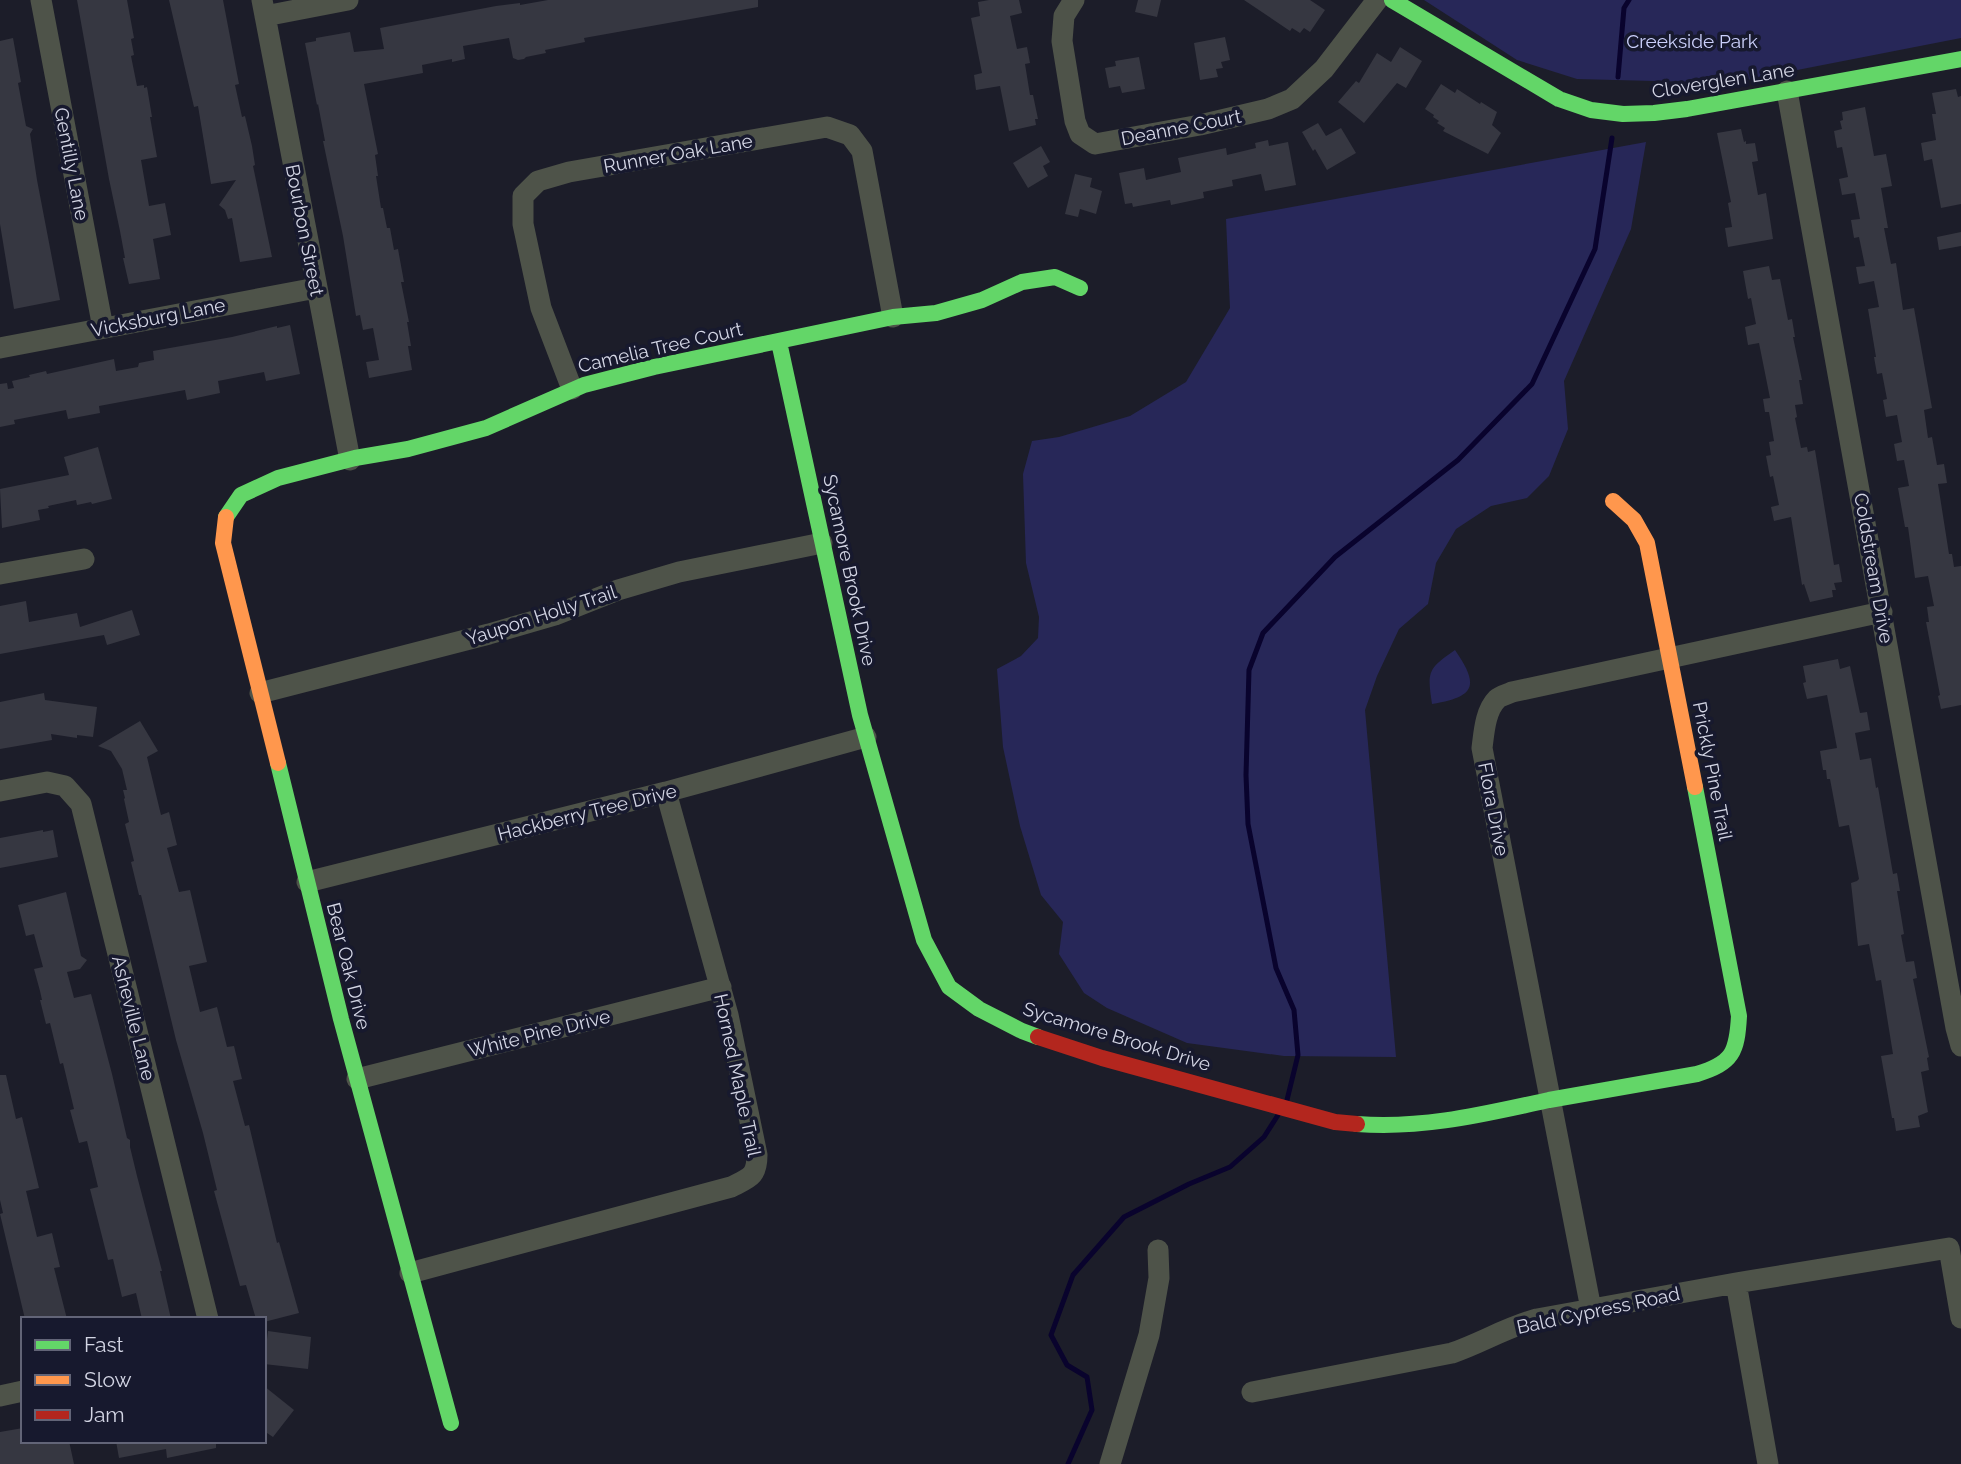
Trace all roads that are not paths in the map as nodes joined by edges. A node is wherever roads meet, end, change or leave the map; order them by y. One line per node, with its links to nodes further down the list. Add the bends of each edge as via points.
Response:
1 (41, 0): 12 (street, Gentilly Lane)
2 (348, 0): 6 (street)
3 (1074, 0): 4 (street, Deanne Court, via 1064,16 1062,41 1075,121 1080,134 1095,144 1200,125 1292,99 1324,68)
4 (1377, 0)
5 (1392, 0): 8 (street, Cloverglen Lane, via 1543,91 1591,110 1663,112)
6 (263, 8): 9 (street, Bourbon Street)
7 (1961, 59): 8 (street, Cloverglen Lane)
8 (1787, 91): 22 (street, Coldstream Drive)
9 (316, 288): 12 (street, Vicksburg Lane); 16 (street, Bourbon Street)
10 (1080, 288): 11 (street, Camelia Tree Court, via 1055,277 1022,282 936,313)
11 (893, 317): 13 (street, Camelia Tree Court); 15 (street, Runner Oak Lane, via 862,151 850,135 827,127 569,172 538,181 523,196 523,224 541,308)
12 (103, 327): 14 (street, Vicksburg Lane)
13 (779, 342): 15 (street, Camelia Tree Court); 19 (street, Sycamore Brook Drive)
14 (0, 348)
15 (572, 389): 16 (street, Camelia Tree Court, via 486,428)
16 (349, 460): 18 (street, Camelia Tree Court, via 278,478 241,495)
17 (1612, 501): 23 (street, Prickly Pine Trail, via 1633,520 1647,543)
18 (226, 517): 24 (street, Bear Oak Drive, via 223,543)
19 (822, 542): 24 (street, Yaupon Holly Trail, via 679,572 555,615); 25 (street, Sycamore Brook Drive)
20 (84, 559): 21 (street)
21 (0, 575)
22 (1882, 612): 23 (street, Flora Drive); 30 (street, Coldstream Drive)
23 (1671, 658): 31 (street, Prickly Pine Trail, via 1739,1016 1738,1044); 33 (street, Flora Drive, via 1512,692 1497,699 1484,729 1482,748)
24 (260, 693): 28 (street, Bear Oak Drive)
25 (866, 737): 27 (street, Hackberry Tree Drive); 33 (street, Sycamore Brook Drive, via 924,940 949,987 979,1009 1022,1031 1102,1058 1335,1122 1412,1125)
26 (0, 791): 38 (street, Asheville Lane, via 47,782 65,786 81,804)
27 (666, 792): 28 (street, Hackberry Tree Drive); 29 (street, Horned Maple Trail)
28 (307, 882): 32 (street, Bear Oak Drive)
29 (720, 987): 32 (street, White Pine Drive); 35 (street, Horned Maple Trail, via 757,1155 757,1168 748,1178 731,1187)
30 (1961, 1046)
31 (1730, 1059): 33 (street, Sycamore Brook Drive, via 1697,1074)
32 (357, 1079): 35 (street, Bear Oak Drive)
33 (1551, 1100): 37 (street, Flora Drive)
34 (1158, 1250): 44 (street, via 1159,1278 1149,1335)
35 (410, 1273): 43 (street, Bear Oak Drive)
36 (1736, 1283): 37 (street, Bald Cypress Road); 39 (street, Bald Cypress Road, via 1949,1248); 45 (street)
37 (1591, 1309): 41 (street, Bald Cypress Road, via 1513,1326 1452,1353)
38 (208, 1317)
39 (1961, 1318)
40 (21, 1391): 42 (street)
41 (1252, 1392)
42 (0, 1396)
43 (451, 1423)
44 (1110, 1464)
45 (1768, 1464)

